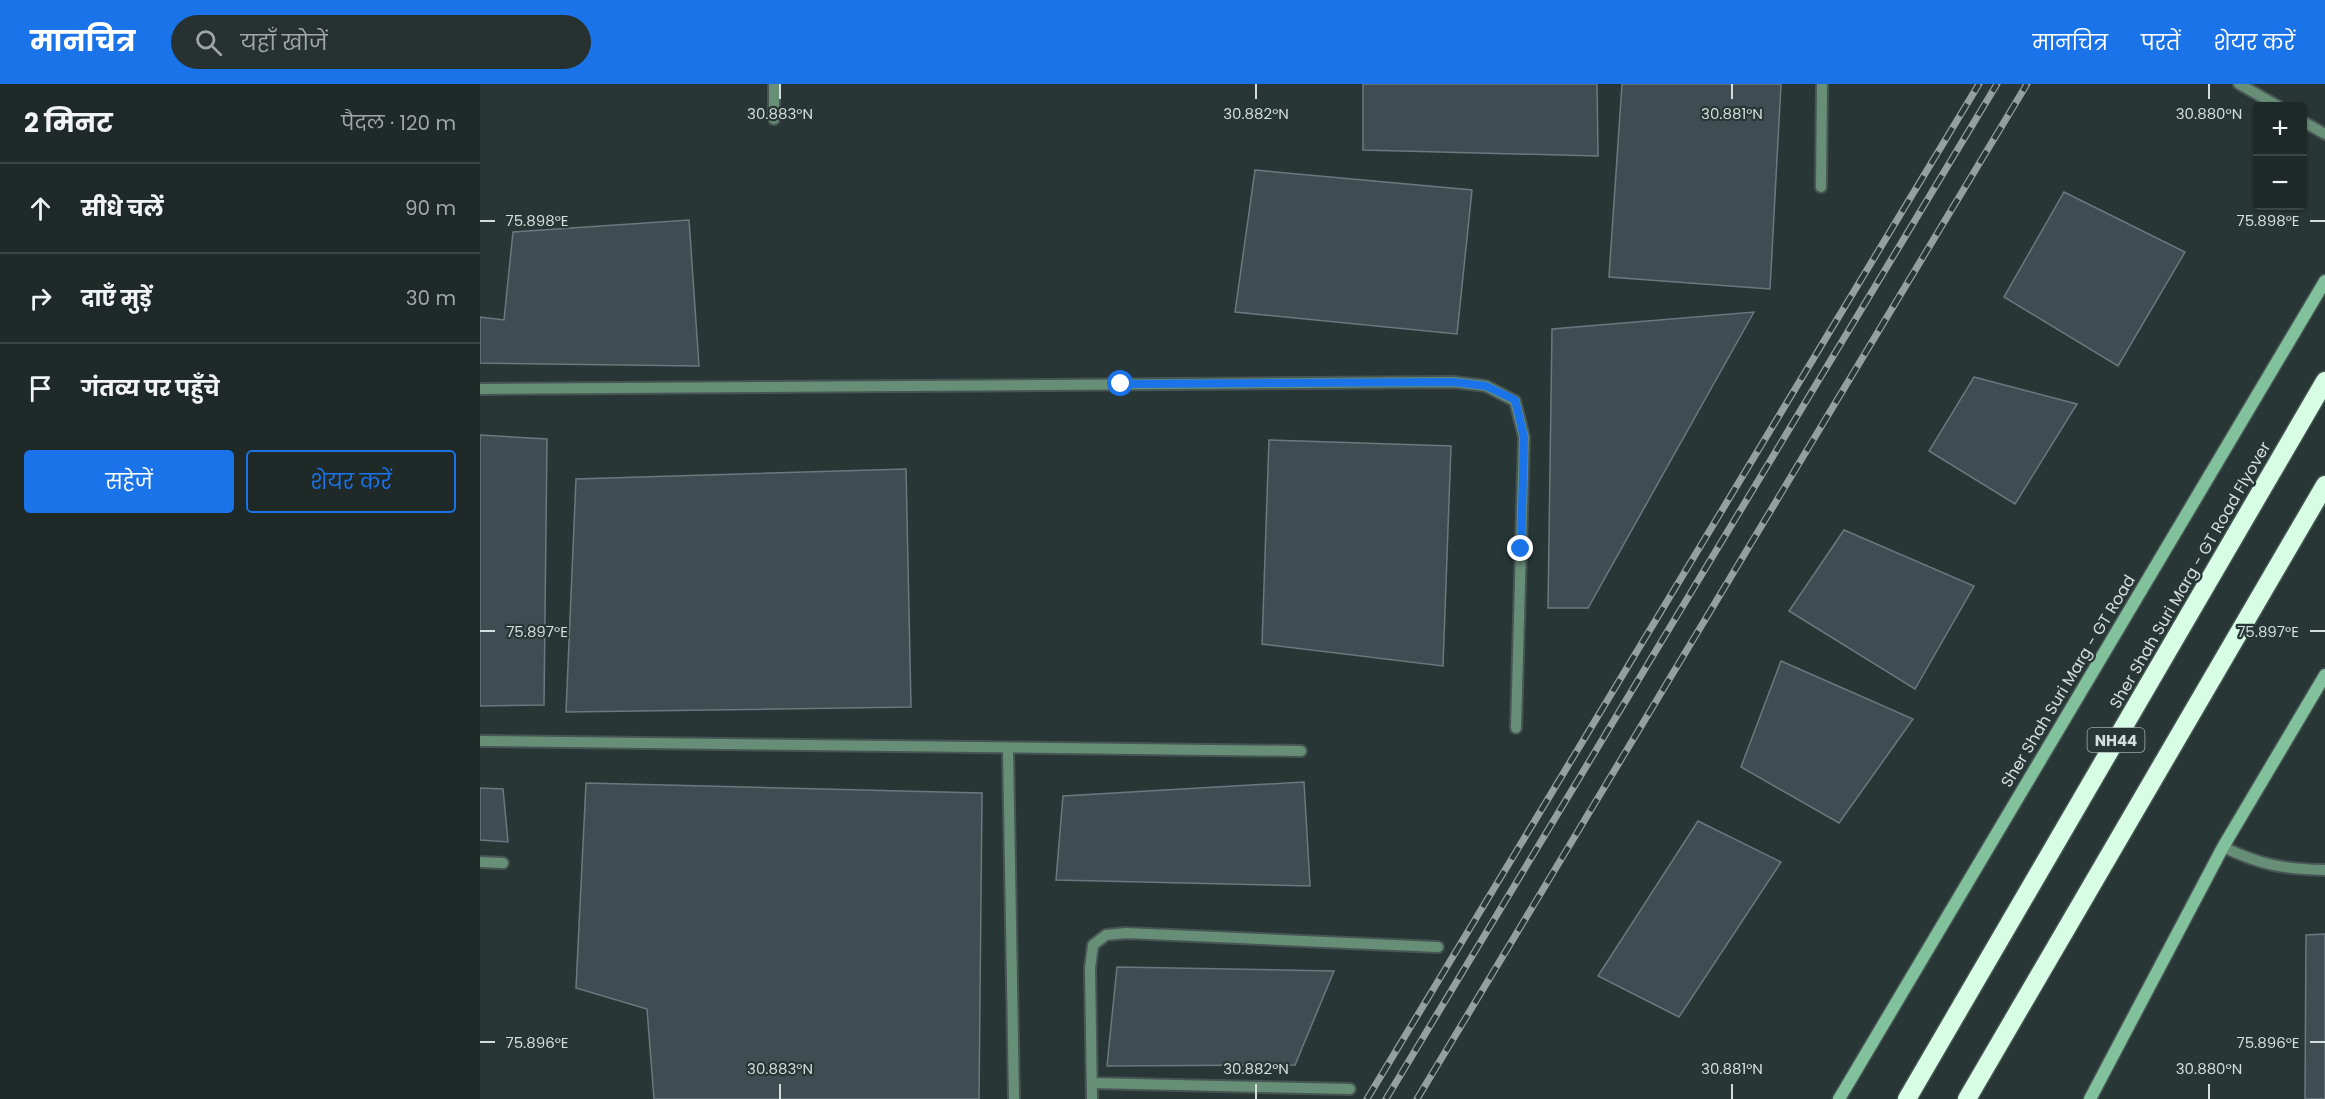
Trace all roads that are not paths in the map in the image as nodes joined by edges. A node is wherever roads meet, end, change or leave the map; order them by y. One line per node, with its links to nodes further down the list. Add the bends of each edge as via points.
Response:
1 (774, 84): 5 (lane)
2 (1822, 84): 8 (lane)
3 (2239, 84): 4 (lane)
4 (2271, 102)
5 (774, 119)
6 (2307, 124): 7 (lane)
7 (2325, 134)
8 (1821, 187)
9 (2325, 280): 27 (street, Sher Shah Suri Marg - GT Road)
10 (2325, 381): 28 (highway, Sher Shah Suri Marg - GT Road Flyover / NH44)
11 (480, 389): 14 (lane, via 1442,382 1486,386 1515,400 1524,437)
12 (2325, 484): 29 (highway, NH44)
13 (2325, 675): 18 (street)
14 (1516, 728)
15 (480, 741): 16 (lane)
16 (1008, 749): 17 (lane); 25 (lane)
17 (1301, 751)
18 (2223, 847): 21 (lane, via 2279,868); 30 (street)
19 (480, 862): 20 (lane)
20 (503, 863)
21 (2325, 870)
22 (1438, 948): 23 (lane, via 1106,935 1094,945 1090,968)
23 (1092, 1083): 24 (lane); 26 (lane)
24 (1350, 1089)
25 (1014, 1099)
26 (1092, 1099)
27 (1839, 1099)
28 (1907, 1099)
29 (1966, 1099)
30 (2090, 1099)

